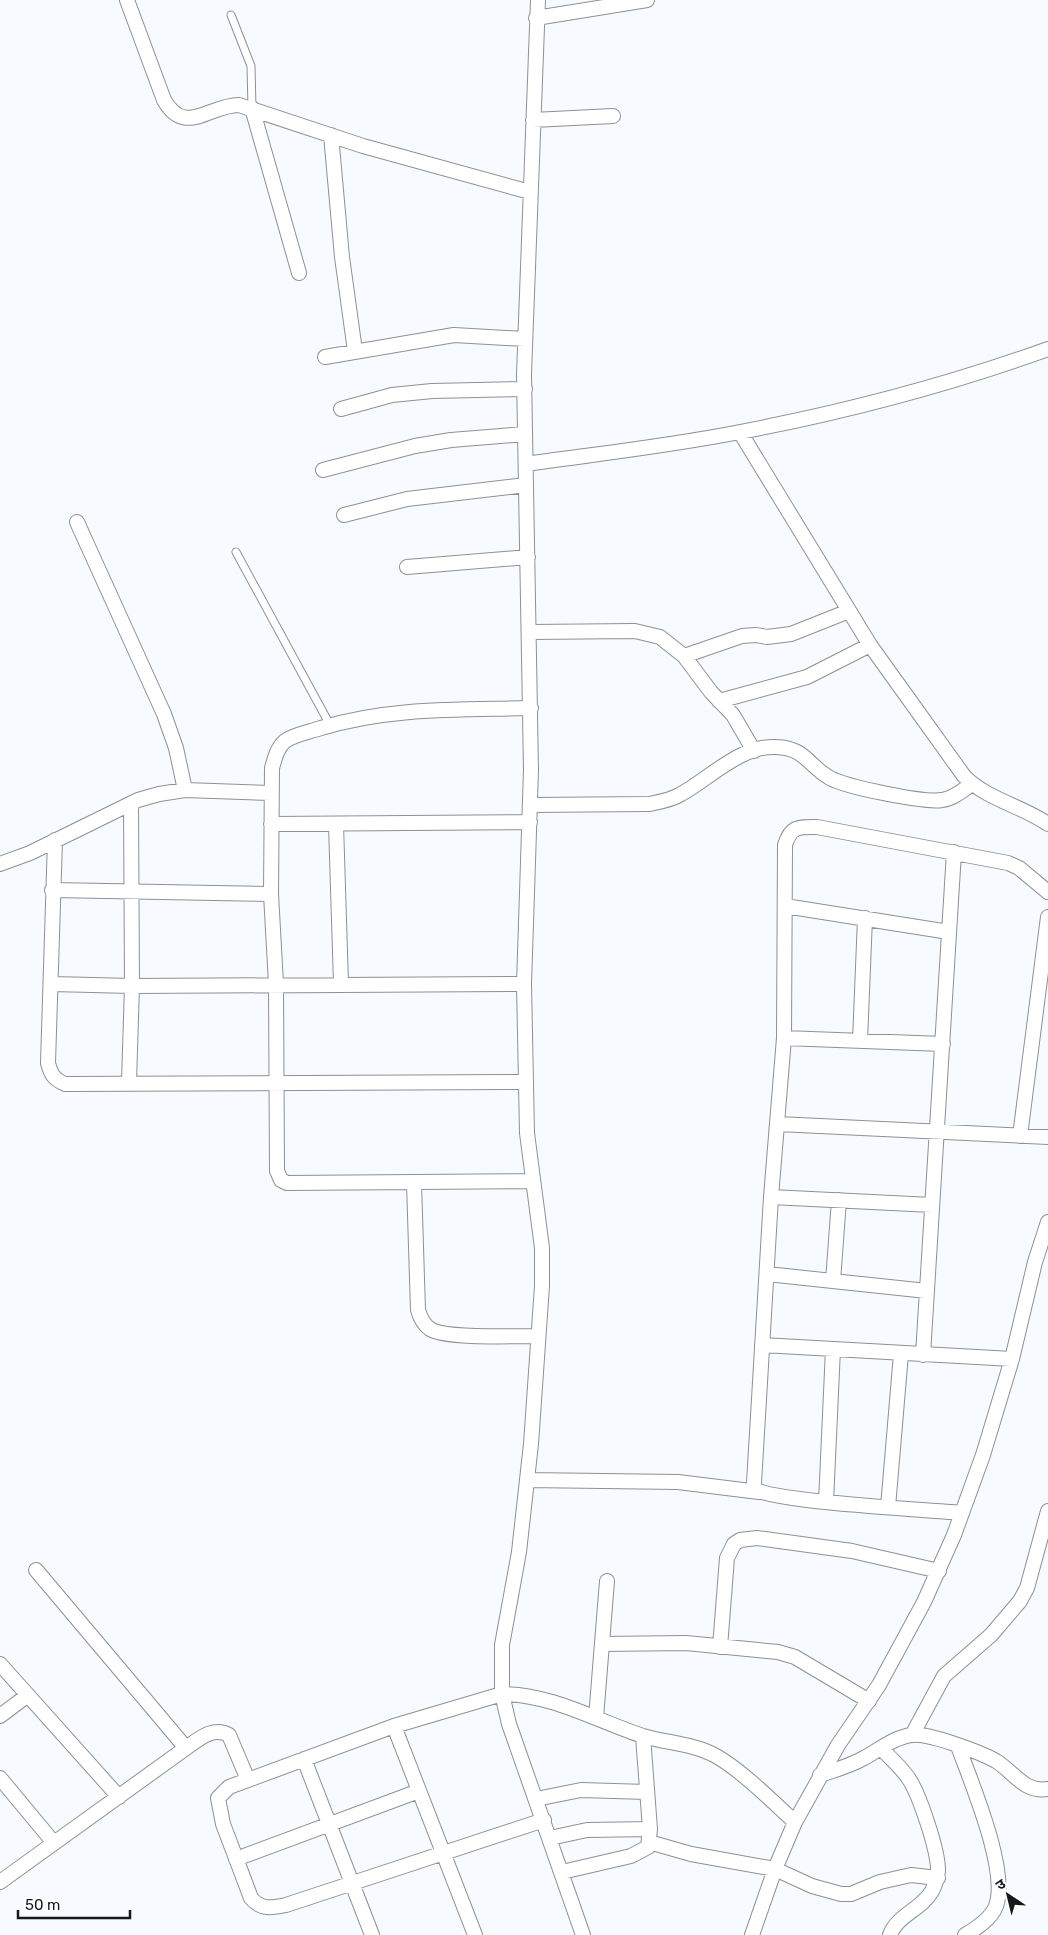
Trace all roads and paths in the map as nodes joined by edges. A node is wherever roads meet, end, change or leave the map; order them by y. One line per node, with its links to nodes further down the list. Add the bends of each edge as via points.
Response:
1 (127, 0): 6 (street, via 164,100 174,114 190,119 229,105)
2 (538, 0): 5 (street)
3 (647, 0): 5 (street)
4 (231, 15): 6 (lane, via 251,66)
5 (536, 18): 8 (street)
6 (252, 108): 9 (street); 11 (street)
7 (612, 116): 8 (street)
8 (533, 120): 10 (street)
9 (331, 135): 10 (street); 14 (street, via 342,257)
10 (530, 192): 12 (street)
11 (298, 273)
12 (525, 339): 14 (street, via 454,335); 16 (street)
13 (1048, 349): 18 (street, via 979,374 833,413)
14 (355, 351): 15 (street)
15 (325, 357)
16 (524, 389): 17 (street, via 392,395); 19 (street)
17 (340, 409)
18 (740, 432): 20 (street); 28 (street)
19 (525, 434): 20 (street); 21 (street, via 415,446)
20 (526, 464): 22 (street)
21 (323, 470)
22 (526, 485): 23 (street, via 407,499); 26 (street)
23 (344, 515)
24 (77, 522): 37 (street, via 164,714 176,748)
25 (236, 552): 34 (lane)
26 (528, 557): 27 (street); 29 (street)
27 (407, 567)
28 (849, 611): 30 (street); 31 (street, via 791,634 742,636)
29 (530, 632): 31 (street, via 650,633); 33 (street)
30 (870, 645): 32 (street, via 807,676); 36 (street)
31 (684, 656): 32 (street)
32 (719, 701): 35 (street, via 740,725)
33 (530, 708): 34 (street, via 398,711); 40 (street)
34 (330, 725): 38 (street, via 284,742 276,753)
35 (754, 751): 36 (street, via 774,746 791,748 802,753 832,779 932,801 944,800); 40 (street, via 665,800 648,804)
36 (972, 784): 44 (street)
37 (185, 790): 38 (street); 39 (street, via 159,794)
38 (270, 792): 42 (street)
39 (131, 804): 45 (street); 49 (street)
40 (530, 806): 41 (street)
41 (530, 822): 43 (street); 59 (street)
42 (272, 824): 43 (street); 51 (street)
43 (336, 824): 58 (street)
44 (1048, 824)
45 (55, 840): 47 (street); 48 (street)
46 (954, 852): 50 (street, via 1020,868); 52 (street, via 817,827 800,827 789,833 785,845); 55 (street)
47 (0, 864)
48 (52, 890): 49 (street); 56 (street)
49 (131, 890): 51 (street); 60 (street)
50 (1048, 892)
51 (270, 894): 57 (street)
52 (786, 906): 54 (street); 61 (street)
53 (1048, 917): 69 (street)
54 (865, 918): 55 (street); 62 (street)
55 (949, 932): 63 (street)
56 (52, 984): 60 (street); 64 (street, via 48,1063 56,1080 65,1084)
57 (276, 984): 58 (street); 60 (street); 65 (street)
58 (341, 984): 59 (street)
59 (524, 984): 66 (street)
60 (132, 986): 64 (street)
61 (784, 1038): 62 (street); 67 (street)
62 (860, 1041): 63 (street)
63 (943, 1044): 68 (street)
64 (129, 1082): 65 (street)
65 (276, 1082): 66 (street); 72 (street, via 277,1171 281,1180 286,1183)
66 (526, 1082): 71 (street)
67 (778, 1124): 68 (street); 73 (street)
68 (938, 1132): 69 (street); 75 (street)
69 (1020, 1136): 70 (street)
70 (1048, 1137)
71 (532, 1181): 72 (street); 80 (street, via 542,1248)
72 (414, 1183): 80 (street, via 418,1310 424,1323 430,1329 446,1334)
73 (771, 1197): 74 (street); 77 (street)
74 (839, 1200): 75 (street); 78 (street)
75 (932, 1205): 79 (street)
76 (1048, 1222): 85 (street)
77 (767, 1274): 78 (street); 81 (street)
78 (833, 1281): 79 (street)
79 (927, 1291): 84 (street)
80 (538, 1336): 86 (street)
81 (762, 1345): 82 (street); 87 (street, via 754,1483)
82 (833, 1349): 83 (street); 88 (street)
83 (901, 1354): 84 (street); 89 (street)
84 (924, 1355): 85 (street)
85 (1012, 1359): 91 (street)
86 (527, 1480): 87 (street, via 678,1482); 98 (street, via 516,1575 502,1645)
87 (759, 1492): 88 (street)
88 (826, 1502): 89 (street)
89 (888, 1506): 91 (street)
90 (1048, 1512): 104 (street, via 1027,1588 1020,1601 991,1634 944,1676)
91 (962, 1513): 93 (street)
92 (36, 1570): 107 (street)
93 (939, 1571): 96 (street, via 852,1551 757,1538 740,1540 734,1544 727,1558); 100 (street)
94 (608, 1581): 95 (street)
95 (602, 1644): 96 (street, via 686,1643); 102 (street)
96 (720, 1647): 100 (street, via 795,1656)
97 (0, 1664): 99 (street)
98 (502, 1694): 102 (street, via 535,1697); 103 (street); 117 (street, via 509,1724)
99 (28, 1695): 101 (street); 116 (street)
100 (869, 1701): 110 (street)
101 (0, 1716)
102 (596, 1718): 105 (street)
103 (394, 1726): 109 (street); 114 (street)
104 (912, 1735): 106 (street); 108 (street)
105 (643, 1736): 115 (street); 119 (street, via 717,1756)
106 (958, 1746): 113 (street, via 998,1763 1027,1787); 136 (street, via 986,1824 998,1887 995,1908)
107 (186, 1748): 112 (street, via 215,1731 222,1731 229,1735 235,1746); 116 (street)
108 (881, 1748): 110 (street, via 850,1765); 128 (street, via 915,1788 936,1850)
109 (304, 1759): 112 (street); 120 (street)
110 (820, 1775): 119 (street)
111 (0, 1778): 123 (street)
112 (248, 1780): 125 (street, via 229,1787 218,1798 218,1808)
113 (1048, 1789)
114 (419, 1791): 120 (street); 124 (street)
115 (647, 1792): 117 (street, via 581,1790); 121 (street)
116 (119, 1797): 123 (street)
117 (536, 1799): 118 (street)
118 (544, 1820): 122 (street); 124 (street)
119 (795, 1822): 126 (street)
120 (329, 1825): 125 (street); 130 (street)
121 (650, 1836): 122 (street, via 601,1829); 126 (street, via 706,1857); 127 (street, via 648,1847 639,1853)
122 (550, 1838): 127 (street)
123 (54, 1843): 129 (street)
124 (444, 1854): 130 (street); 132 (street)
125 (236, 1859): 130 (street, via 251,1898 258,1906 286,1905)
126 (774, 1869): 128 (street, via 812,1886 841,1894 851,1894 880,1882 911,1875); 134 (street)
127 (562, 1872): 133 (street)
128 (938, 1878): 135 (street, via 931,1893 896,1923)
129 (0, 1882)
130 (352, 1884): 131 (street)
131 (372, 1935)
132 (475, 1935)
133 (583, 1935)
134 (752, 1935)
135 (890, 1935)
136 (966, 1935)

